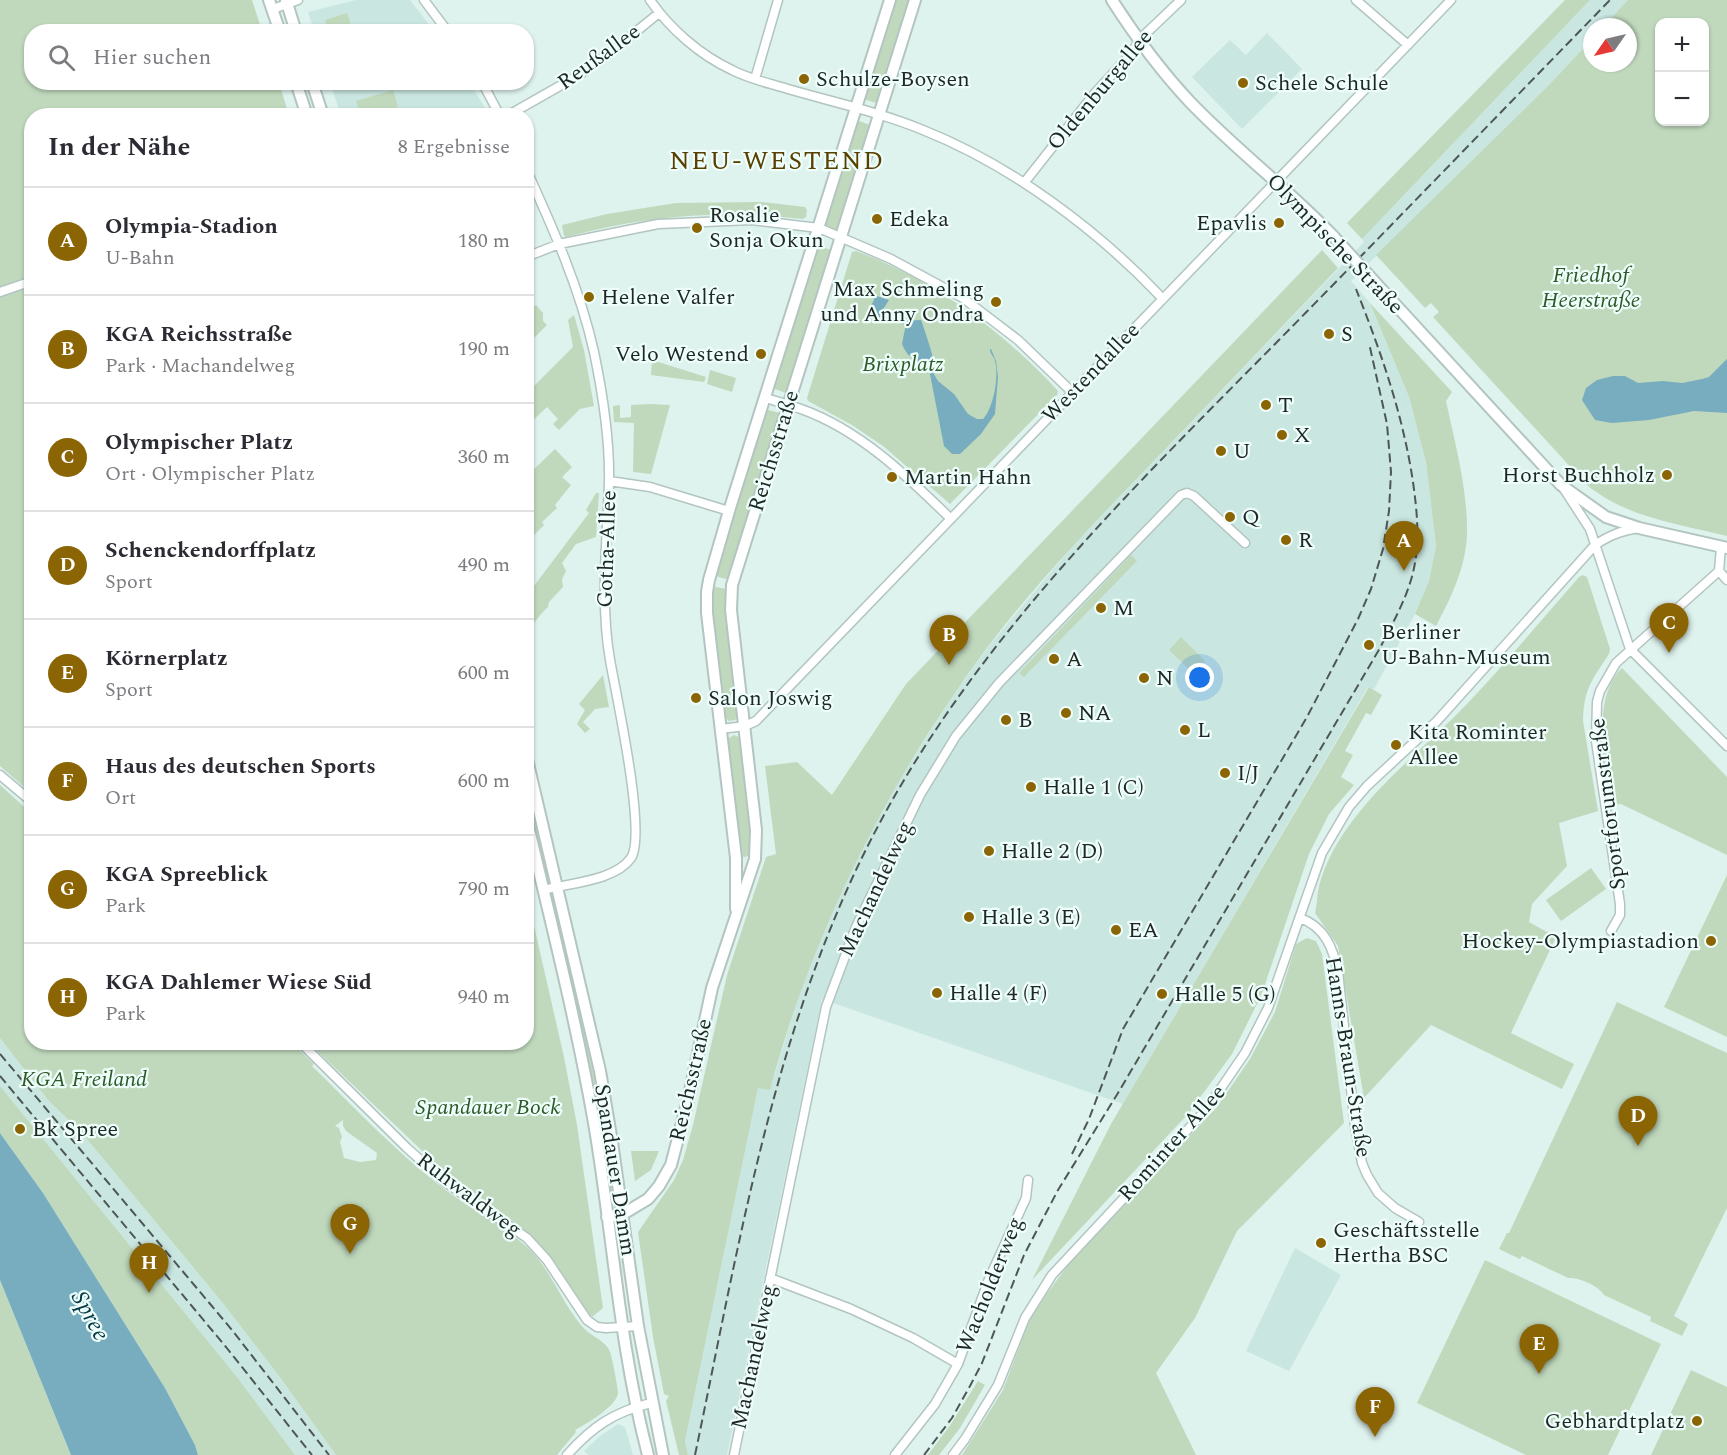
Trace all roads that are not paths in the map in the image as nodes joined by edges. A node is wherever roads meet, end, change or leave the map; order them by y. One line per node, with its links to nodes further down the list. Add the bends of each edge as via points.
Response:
1 (424, 0): 15 (street)
2 (650, 0): 12 (street)
3 (778, 0): 18 (street)
4 (890, 0): 26 (main road, Reichsstraße)
5 (915, 0): 27 (main road, Reichsstraße)
6 (1112, 0): 16 (main road, Olympische Straße)
7 (1181, 0): 16 (street, Oldenburgallee)
8 (1356, 0): 17 (street)
9 (1451, 0): 17 (street, Westendallee)
10 (290, 1): 11 (street); 14 (main road)
11 (271, 5): 13 (main road)
12 (659, 13): 18 (street, via 705,55); 25 (street, Reußallee, via 579,75)
13 (277, 24)
14 (294, 24)
15 (442, 24)
16 (1139, 40): 28 (main road, Olympische Straße, via 1189,100); 29 (street, Oldenburgallee)
17 (1408, 45): 28 (street, Westendallee)
18 (755, 79): 26 (street)
19 (299, 90): 22 (main road)
20 (315, 90): 23 (main road)
21 (486, 90): 24 (street)
22 (304, 108)
23 (320, 108)
24 (496, 108)
25 (521, 108)
26 (856, 108): 27 (street); 31 (main road, Reichsstraße)
27 (879, 115): 29 (street, via 950,142); 32 (main road, Reichsstraße)
28 (1277, 181): 37 (street, Westendallee); 42 (main road, Olympische Straße, bridge, via 1334,237)
29 (1024, 183): 37 (street, via 1075,219)
30 (534, 187): 33 (street, Gotha-Allee)
31 (819, 228): 32 (street); 33 (street, via 751,220 696,221 658,224); 39 (main road, Reichsstraße)
32 (841, 237): 38 (street, via 963,298 1018,340); 40 (main road, Reichsstraße)
33 (559, 244): 34 (street); 41 (street, Gotha-Allee, via 594,353)
34 (534, 254)
35 (24, 284): 36 (street)
36 (0, 292)
37 (1162, 299): 38 (street, Westendallee)
38 (1072, 392): 44 (street, Westendallee)
39 (766, 398): 40 (street); 43 (main road, Reichsstraße)
40 (788, 405): 44 (street, via 862,441); 52 (main road, Reichsstraße, via 732,585 731,610)
41 (609, 481): 43 (street, via 650,487); 59 (street, Gotha-Allee, via 604,615 634,807 635,842 632,856 622,868)
42 (1561, 486): 45 (main road, Olympische Straße, via 1606,517); 47 (street, Olympische Straße, via 1590,529)
43 (729, 512): 53 (main road, Reichsstraße, via 707,592)
44 (948, 516): 52 (street, Westendallee, via 756,721)
45 (1639, 528): 47 (street, via 1608,536); 48 (main road, Olympische Straße)
46 (1245, 543): 69 (street, Machandelweg, via 1194,496 1181,495 999,683 937,764 856,927 826,1007)
47 (1595, 545): 51 (street, Olympische Straße); 62 (street, Rominter Allee, via 1432,726 1349,807 1322,853)
48 (1724, 548): 49 (street)
49 (1719, 571): 50 (street); 51 (street, Sportforumstraße)
50 (1727, 580)
51 (1630, 649): 54 (street); 63 (street, Sportforumstraße, via 1604,681 1596,710 1596,741 1620,904 1620,915)
52 (745, 726): 53 (street); 61 (main road, Reichsstraße, via 756,830 755,859)
53 (720, 729): 61 (main road, Reichsstraße, via 736,858)
54 (1727, 746)
55 (0, 775): 57 (street)
56 (534, 787): 59 (main road, Spandauer Damm)
57 (24, 795)
58 (534, 851): 60 (main road, Spandauer Damm)
59 (558, 886): 60 (street); 66 (main road, Spandauer Damm, via 602,1081)
60 (543, 890): 67 (main road, Spandauer Damm, via 586,1079)
61 (736, 912): 66 (main road, Reichsstraße, via 712,988 670,1165 648,1199)
62 (1300, 918): 68 (street, Hanns-Braun-Straße, via 1313,923 1333,950 1356,1134 1365,1169 1386,1201); 80 (street, Rominter Allee, via 1268,1008 1239,1062 1206,1110 1052,1275 1024,1318 998,1385)
63 (1611, 931)
64 (308, 1050): 71 (street, Ruhwaldweg, via 445,1182 527,1238 547,1260 587,1320 597,1327)
65 (1028, 1180): 72 (street, Wacholderweg, via 1026,1198 989,1279)
66 (622, 1214): 67 (main road, Reichsstraße); 70 (main road, Spandauer Damm)
67 (607, 1217): 71 (main road, Spandauer Damm)
68 (1419, 1222)
69 (770, 1278): 72 (street, Wacholderweg, via 851,1309); 78 (street, Machandelweg)
70 (638, 1326): 71 (street, Ruhwaldweg); 73 (main road, Spandauer Damm)
71 (621, 1328): 74 (main road, Spandauer Damm)
72 (958, 1364): 79 (street, via 935,1404)
73 (651, 1403): 74 (street); 77 (main road, Spandauer Damm)
74 (635, 1407): 75 (street, via 599,1424); 76 (main road, Spandauer Damm)
75 (567, 1455)
76 (648, 1455)
77 (663, 1455)
78 (734, 1455)
79 (895, 1455)
80 (954, 1455)

